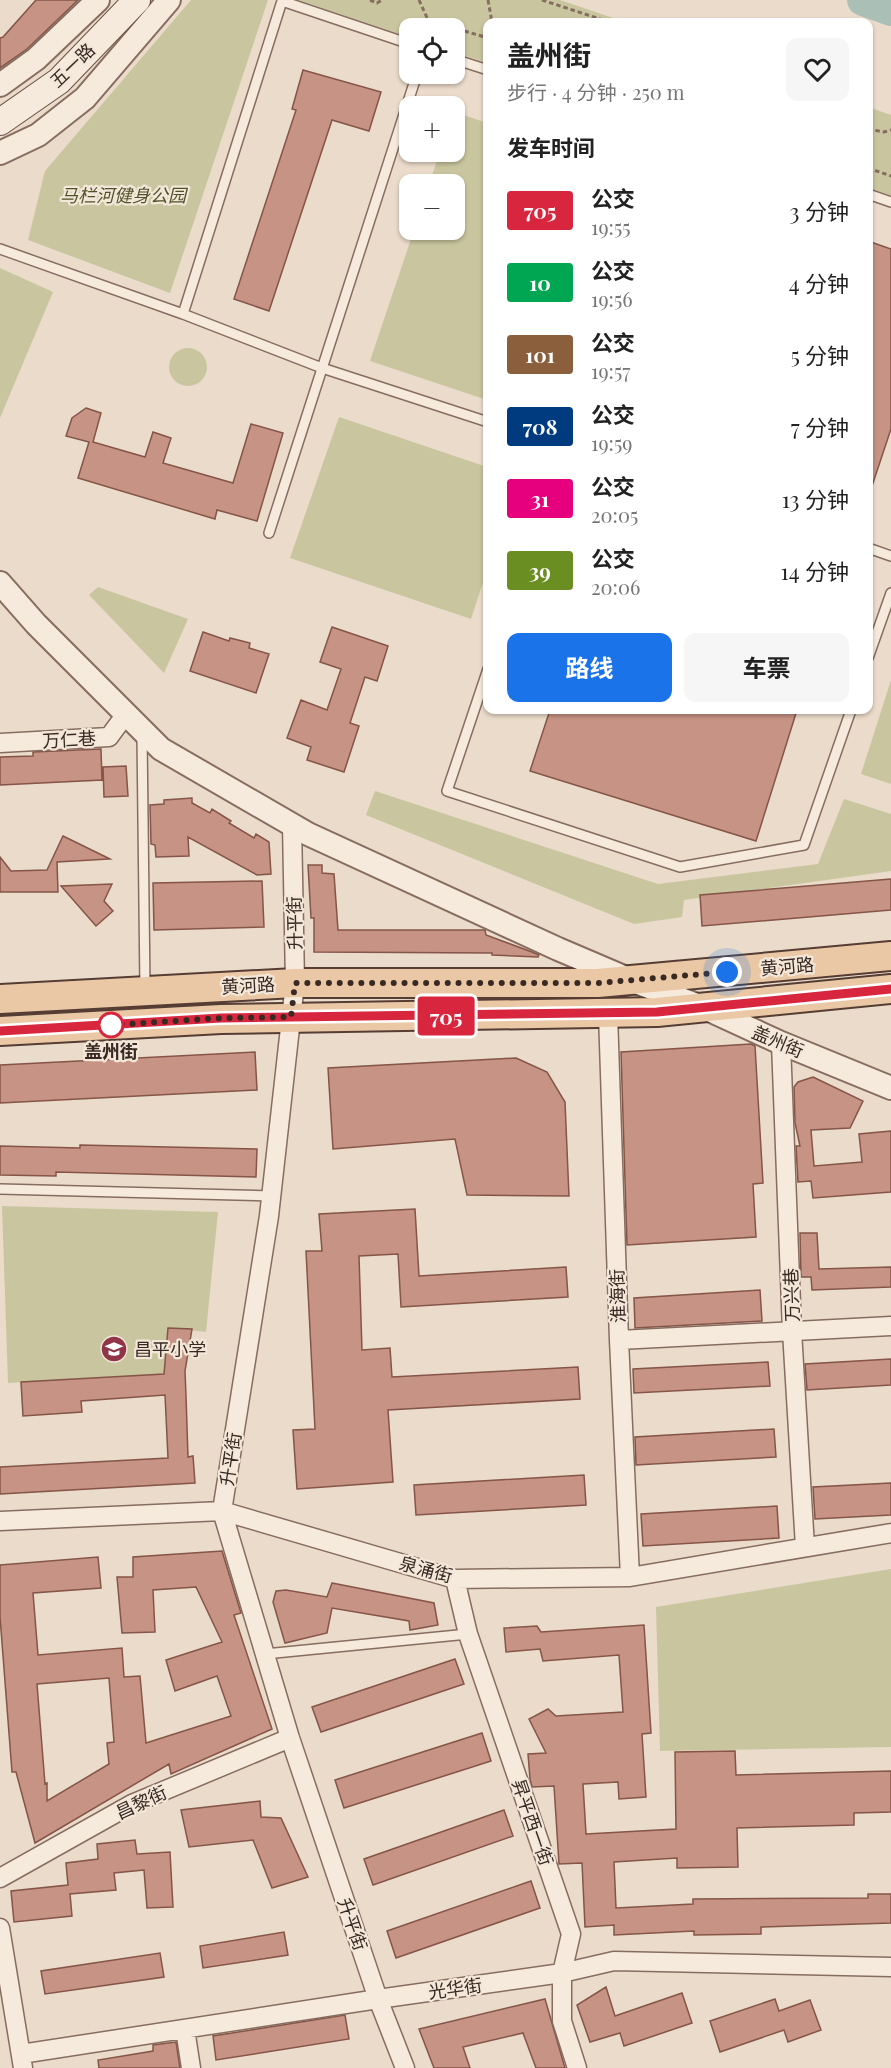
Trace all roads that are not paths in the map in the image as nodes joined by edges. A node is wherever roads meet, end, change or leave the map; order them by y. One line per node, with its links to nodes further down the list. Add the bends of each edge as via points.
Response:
1 (98, 0): 8 (street, via 36,59)
2 (137, 0): 9 (main road, 五一路, via 59,81)
3 (169, 0): 10 (street, via 85,98 38,135)
4 (399, 40): 14 (lane, via 282,1)
5 (465, 63): 6 (lane)
6 (483, 68)
7 (414, 84): 15 (lane)
8 (0, 85)
9 (0, 122)
10 (0, 153)
11 (873, 196): 12 (lane)
12 (891, 202)
13 (0, 249): 14 (lane)
14 (183, 314): 15 (lane)
15 (322, 368): 16 (lane); 17 (lane)
16 (483, 421)
17 (269, 532)
18 (873, 550): 19 (lane)
19 (891, 556)
20 (0, 583): 25 (street, 盖州街)
21 (891, 592): 22 (lane)
22 (873, 644)
23 (483, 684): 24 (lane, via 447,791 680,867 804,845)
24 (850, 714)
25 (134, 722): 26 (street, 万仁巷, via 109,737); 27 (street, 盖州街, via 161,749); 32 (lane)
26 (0, 743)
27 (291, 824): 29 (street, 盖州街); 30 (street, 升平街)
28 (891, 956): 29 (main road, 黄河路)
29 (633, 981): 30 (main road, 黄河路); 34 (street, 盖州街)
30 (295, 983): 32 (main road, 黄河路); 36 (street, 升平街)
31 (891, 989): 34 (main road, 黄河路)
32 (145, 991): 33 (main road, 黄河路)
33 (0, 999)
34 (705, 1008): 35 (main road, 黄河路); 38 (street, 盖州街)
35 (608, 1014): 36 (main road, 黄河路); 44 (street, 淮海街)
36 (291, 1017): 37 (main road, 黄河路); 41 (street, 升平街)
37 (0, 1031)
38 (781, 1043): 39 (street, 盖州街); 43 (street, 万兴巷)
39 (891, 1088)
40 (0, 1189): 41 (lane)
41 (271, 1196): 45 (street, 升平街)
42 (891, 1326): 43 (street)
43 (792, 1331): 44 (street); 48 (street, 万兴巷)
44 (618, 1340): 49 (street, 淮海街)
45 (222, 1511): 46 (street, 泉涌街); 50 (street, 泉涌街); 52 (street, 升平街)
46 (0, 1521)
47 (891, 1533): 48 (street, 泉涌街)
48 (805, 1547): 49 (street, 泉涌街)
49 (630, 1577): 50 (street, 泉涌街)
50 (455, 1579): 51 (street, 昇平西一街)
51 (468, 1634): 52 (lane); 57 (street, 昇平西一街, via 571,1934)
52 (265, 1654): 53 (street, 升平街)
53 (290, 1738): 54 (street, 昌黎街, via 132,1804); 58 (street, 升平街)
54 (0, 1878)
55 (0, 1928): 60 (street)
56 (891, 1968): 57 (street, 光华街, via 614,1961)
57 (562, 1973): 58 (street, 光华街); 63 (street, 昇平西一街, via 562,2021)
58 (378, 1999): 59 (street, 光华街); 62 (street, 升平街)
59 (185, 2029): 60 (street, 光华街); 61 (street)
60 (22, 2061)
61 (191, 2068)
62 (405, 2068)
63 (577, 2068)

